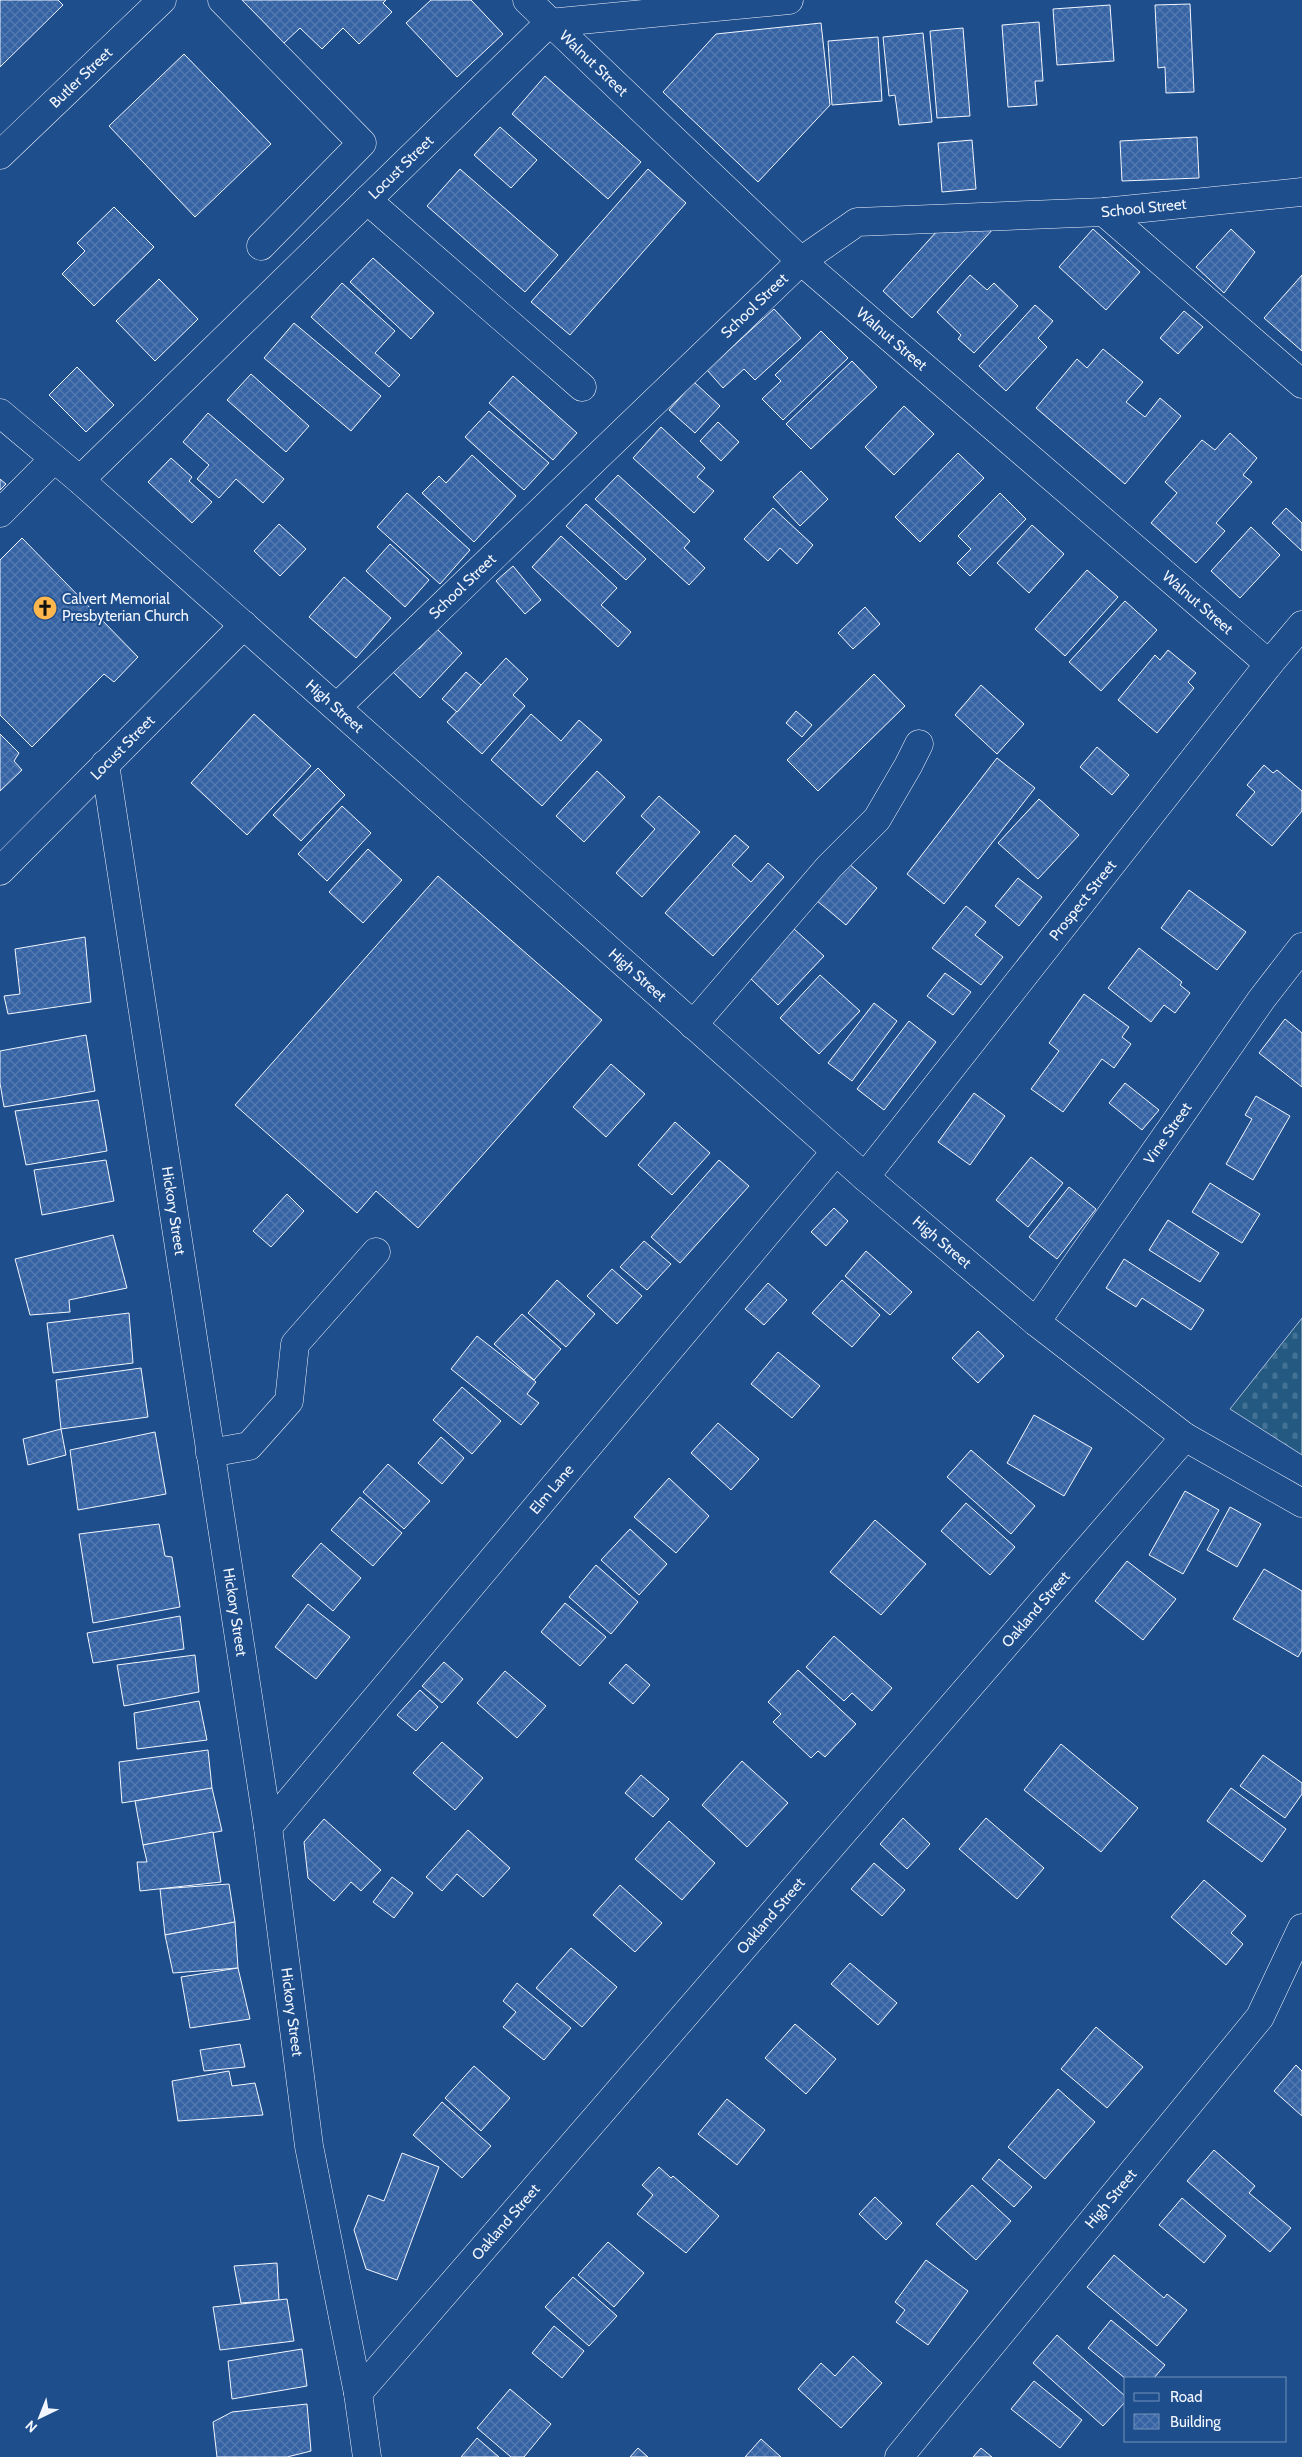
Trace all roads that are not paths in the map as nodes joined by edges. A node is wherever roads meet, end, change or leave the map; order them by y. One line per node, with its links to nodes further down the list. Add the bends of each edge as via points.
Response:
1 (162, 0): 6 (street, Butler Street)
2 (222, 0): 10 (street, via 362,143)
3 (527, 0): 5 (street, Walnut Street)
4 (789, 0): 5 (street)
5 (549, 23): 8 (street, Locust Street); 11 (street, Walnut Street)
6 (0, 155)
7 (1302, 192): 9 (street, School Street)
8 (367, 200): 13 (street); 16 (street, Locust Street)
9 (1104, 212): 11 (street, School Street, via 857,222); 12 (street)
10 (261, 246)
11 (801, 261): 20 (street, Walnut Street); 21 (street, School Street)
12 (1302, 384)
13 (582, 387)
14 (0, 413): 15 (street, High Street)
15 (54, 459): 16 (street, High Street); 17 (street)
16 (80, 480): 18 (street, High Street)
17 (0, 513)
18 (244, 625): 21 (street, High Street); 23 (street, Locust Street)
19 (1302, 625): 20 (street, Prospect Street)
20 (1269, 664): 28 (street, Prospect Street)
21 (337, 707): 26 (street, High Street)
22 (918, 744): 26 (street, via 877,819 822,875)
23 (105, 764): 24 (street, Locust Street); 32 (street, Hickory Street)
24 (0, 871)
25 (1302, 947): 30 (street, Vine Street, via 1261,1000)
26 (693, 1025): 27 (street, High Street)
27 (836, 1151): 28 (street, High Street); 34 (street, Elm Lane)
28 (865, 1177): 30 (street, High Street)
29 (376, 1252): 32 (street, via 295,1344 289,1401 249,1446)
30 (1036, 1322): 31 (street, High Street)
31 (1185, 1437): 33 (street, High Street); 36 (street, Oakland Street)
32 (210, 1453): 34 (street, Hickory Street)
33 (1302, 1503)
34 (268, 1827): 36 (street, Hickory Street, via 309,2146)
35 (1302, 1928): 38 (street, High Street, via 1260,2017)
36 (358, 2393): 37 (street, Hickory Street)
37 (367, 2457)
38 (899, 2457)

